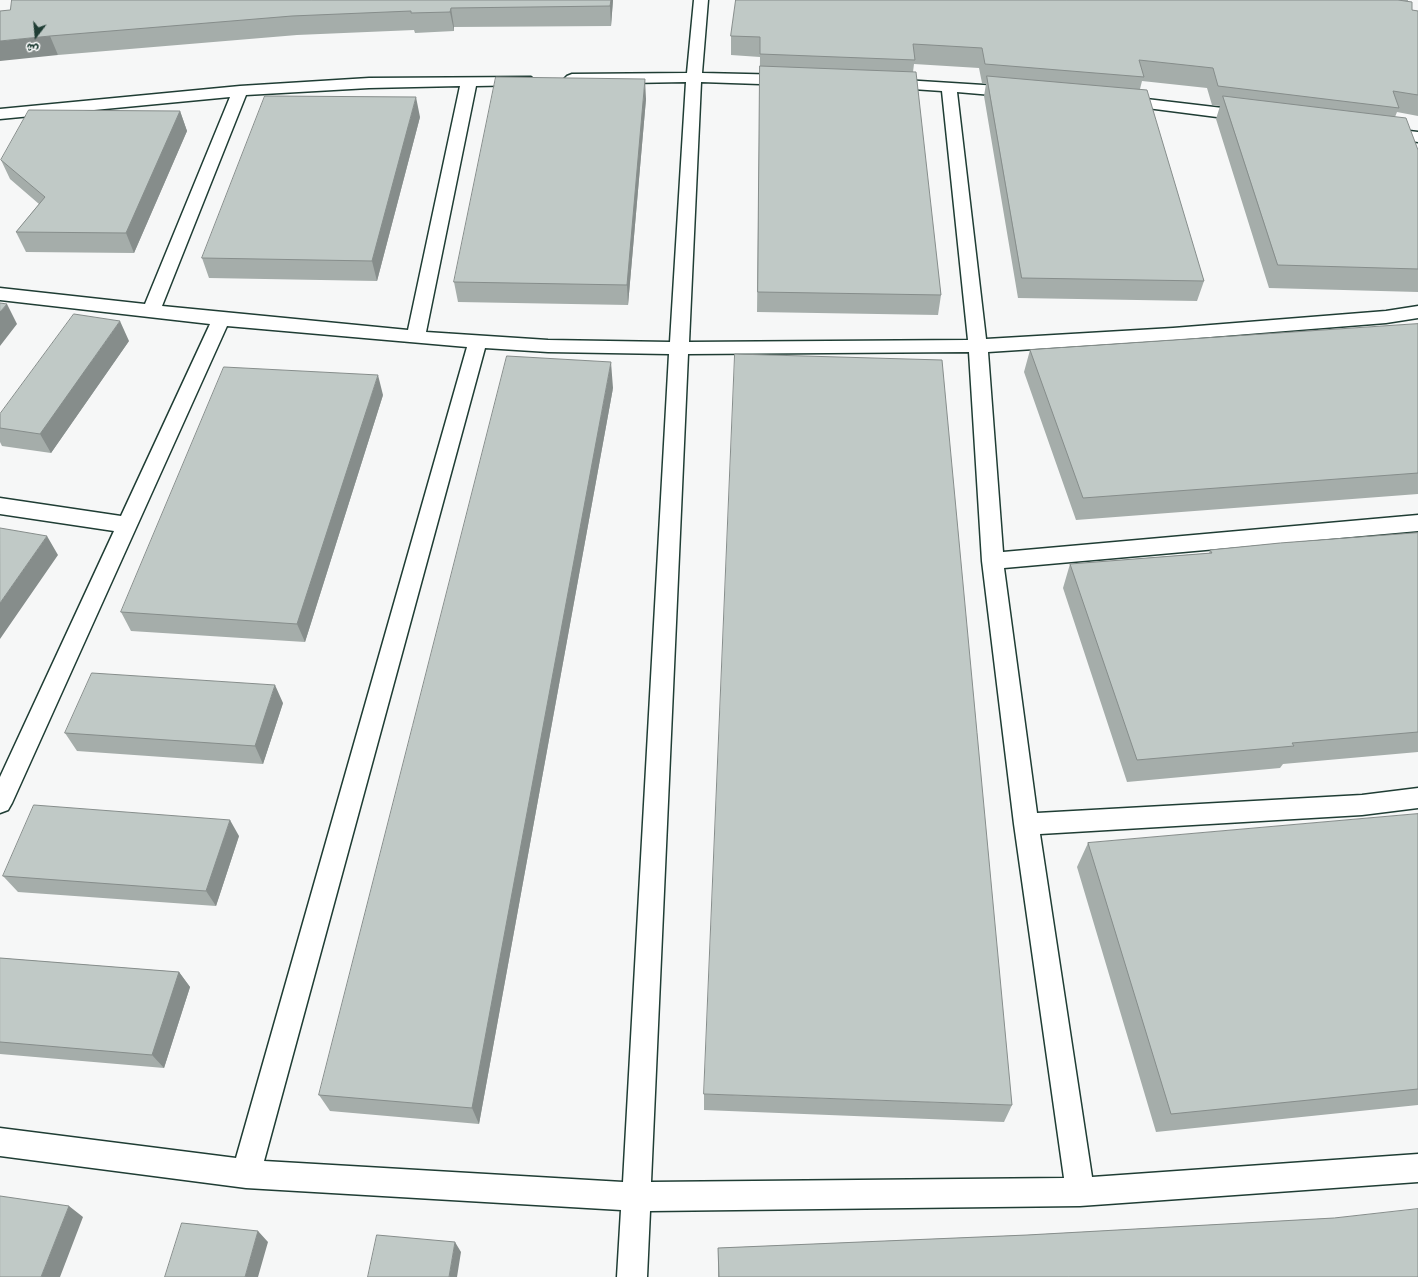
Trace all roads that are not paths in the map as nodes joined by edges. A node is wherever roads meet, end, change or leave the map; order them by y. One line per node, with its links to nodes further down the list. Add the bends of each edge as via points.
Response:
1 (701, 0): 2 (street)
2 (694, 77): 4 (street); 6 (street); 23 (street)
3 (538, 80): 5 (street)
4 (554, 80)
5 (468, 81): 9 (street, via 369,83); 20 (street)
6 (806, 81)
7 (877, 84): 8 (street)
8 (949, 87): 10 (street); 22 (street)
9 (240, 91): 12 (street); 17 (street)
10 (1026, 93)
11 (1103, 100): 13 (street)
12 (0, 115)
13 (1265, 118)
14 (1373, 131): 15 (street)
15 (1418, 137)
16 (0, 294): 17 (street)
17 (151, 311): 19 (street)
18 (1418, 312): 22 (street, via 1386,318)
19 (221, 319): 20 (street); 26 (street)
20 (416, 337): 21 (street)
21 (478, 341): 23 (street, via 548,346); 33 (street)
22 (978, 346): 23 (street); 27 (street)
23 (679, 348): 35 (street)
24 (0, 506): 26 (street)
25 (1418, 523): 27 (street)
26 (126, 525): 28 (street)
27 (993, 561): 30 (street)
28 (3, 789)
29 (1418, 798): 30 (street, via 1362,806)
30 (1026, 824): 34 (street)
31 (0, 1142): 33 (street)
32 (1418, 1168): 34 (street)
33 (246, 1174): 35 (street)
34 (1080, 1192): 35 (street)
35 (636, 1197): 36 (street)
36 (632, 1277)

